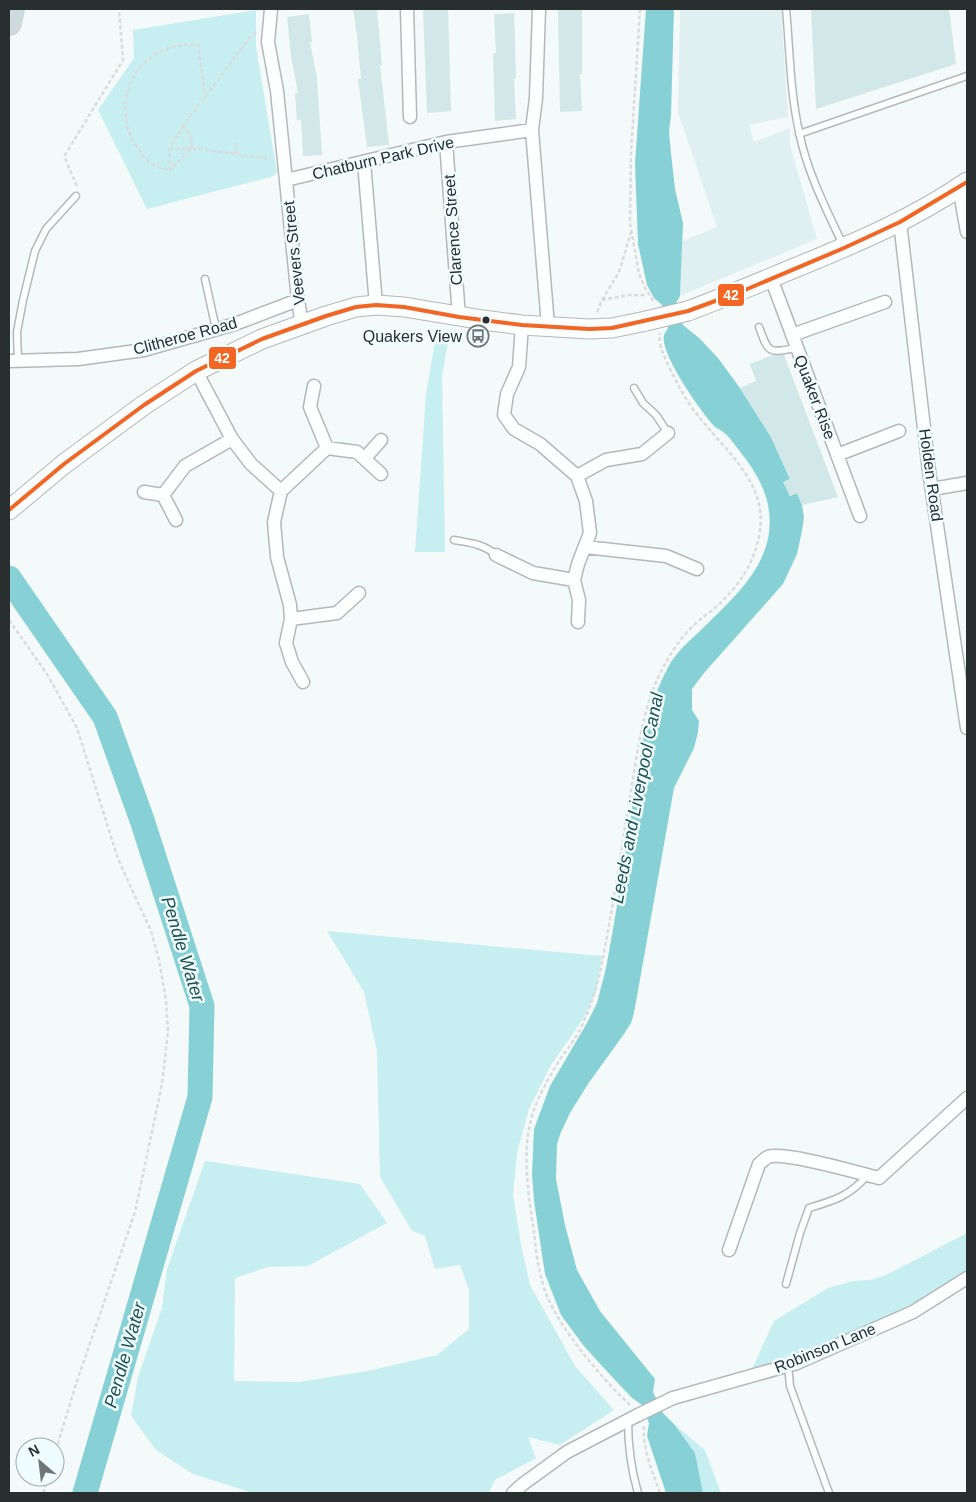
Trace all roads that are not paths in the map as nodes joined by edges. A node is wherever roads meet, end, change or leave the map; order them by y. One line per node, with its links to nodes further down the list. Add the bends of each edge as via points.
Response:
1 (12, 9): 6 (highway)
2 (407, 9): 8 (street)
3 (539, 9): 9 (street)
4 (786, 9): 10 (lane)
5 (270, 14): 13 (street, via 268,42 277,91)
6 (9, 22)
7 (967, 76): 10 (lane)
8 (410, 117)
9 (532, 130): 11 (street, Chatburn Park Drive); 27 (street)
10 (799, 134): 18 (lane)
11 (446, 142): 12 (street, Chatburn Park Drive); 24 (street, Clarence Street)
12 (364, 162): 13 (street, Chatburn Park Drive); 23 (street)
13 (286, 180): 21 (street, Veevers Street)
14 (963, 185): 16 (main road, Clitheroe Road); 17 (street)
15 (76, 196): 32 (lane, via 46,229 35,251)
16 (900, 222): 18 (main road, Clitheroe Road); 46 (street, Holden Road)
17 (967, 232)
18 (844, 248): 19 (main road, Clitheroe Road)
19 (771, 278): 27 (main road, Clitheroe Road, bridge, via 688,311 646,321 612,328); 30 (street, Quaker Rise)
20 (205, 279): 29 (lane)
21 (298, 300): 25 (street, Veevers Street); 29 (street, Clitheroe Road)
22 (884, 302): 30 (street)
23 (376, 304): 24 (main road, Clitheroe Road); 25 (main road, Clitheroe Road, via 356,307)
24 (459, 317): 26 (main road, Clitheroe Road)
25 (302, 325): 33 (main road, Clitheroe Road, via 262,339)
26 (522, 325): 27 (main road, Clitheroe Road); 44 (street, via 519,367 507,394 504,415 514,430 540,444)
27 (548, 326)
28 (759, 327): 31 (lane, via 766,347 773,351)
29 (216, 329): 32 (street, Clitheroe Road, via 144,350 78,359)
30 (792, 334): 31 (street, Quaker Rise)
31 (797, 348): 41 (street, Quaker Rise)
32 (13, 361)
33 (196, 371): 38 (street); 50 (main road, Clitheroe Road, via 64,464)
34 (314, 386): 40 (street, via 310,407)
35 (634, 388): 37 (lane)
36 (899, 431): 41 (street)
37 (668, 433): 44 (street, via 642,454 606,460)
38 (232, 439): 47 (street, via 251,464); 49 (street, via 185,466)
39 (381, 440): 42 (street)
40 (327, 448): 42 (street, via 357,452); 47 (street)
41 (837, 455): 51 (street, Quaker Rise)
42 (365, 458): 43 (street)
43 (381, 474)
44 (577, 476): 54 (street, via 586,501 590,533)
45 (967, 483): 46 (street)
46 (932, 489): 62 (street, Holden Road)
47 (281, 491): 59 (street, via 274,522 277,558)
48 (144, 492): 49 (street)
49 (163, 495): 52 (street)
50 (9, 510)
51 (860, 516)
52 (176, 520)
53 (454, 540): 55 (lane, via 489,549)
54 (585, 547): 56 (street, via 666,556); 57 (street)
55 (496, 555): 57 (street, via 533,573)
56 (697, 569)
57 (574, 580): 60 (street, via 579,600)
58 (359, 593): 59 (street, via 337,613)
59 (291, 619): 61 (street, via 286,643)
60 (578, 622)
61 (303, 682)
62 (967, 728)
63 (967, 1098): 64 (street, via 879,1178)
64 (868, 1175): 65 (street, via 802,1160 768,1157 759,1164); 67 (lane, via 840,1198 809,1208)
65 (729, 1250)
66 (967, 1278): 68 (street, Robinson Lane, via 913,1312)
67 (786, 1284)
68 (788, 1366): 69 (street, Robinson Lane, bridge, via 673,1398); 72 (lane, via 790,1386)
69 (636, 1415): 70 (street, via 567,1452); 71 (lane, via 628,1443)
70 (513, 1493)
71 (638, 1493)
72 (829, 1493)

